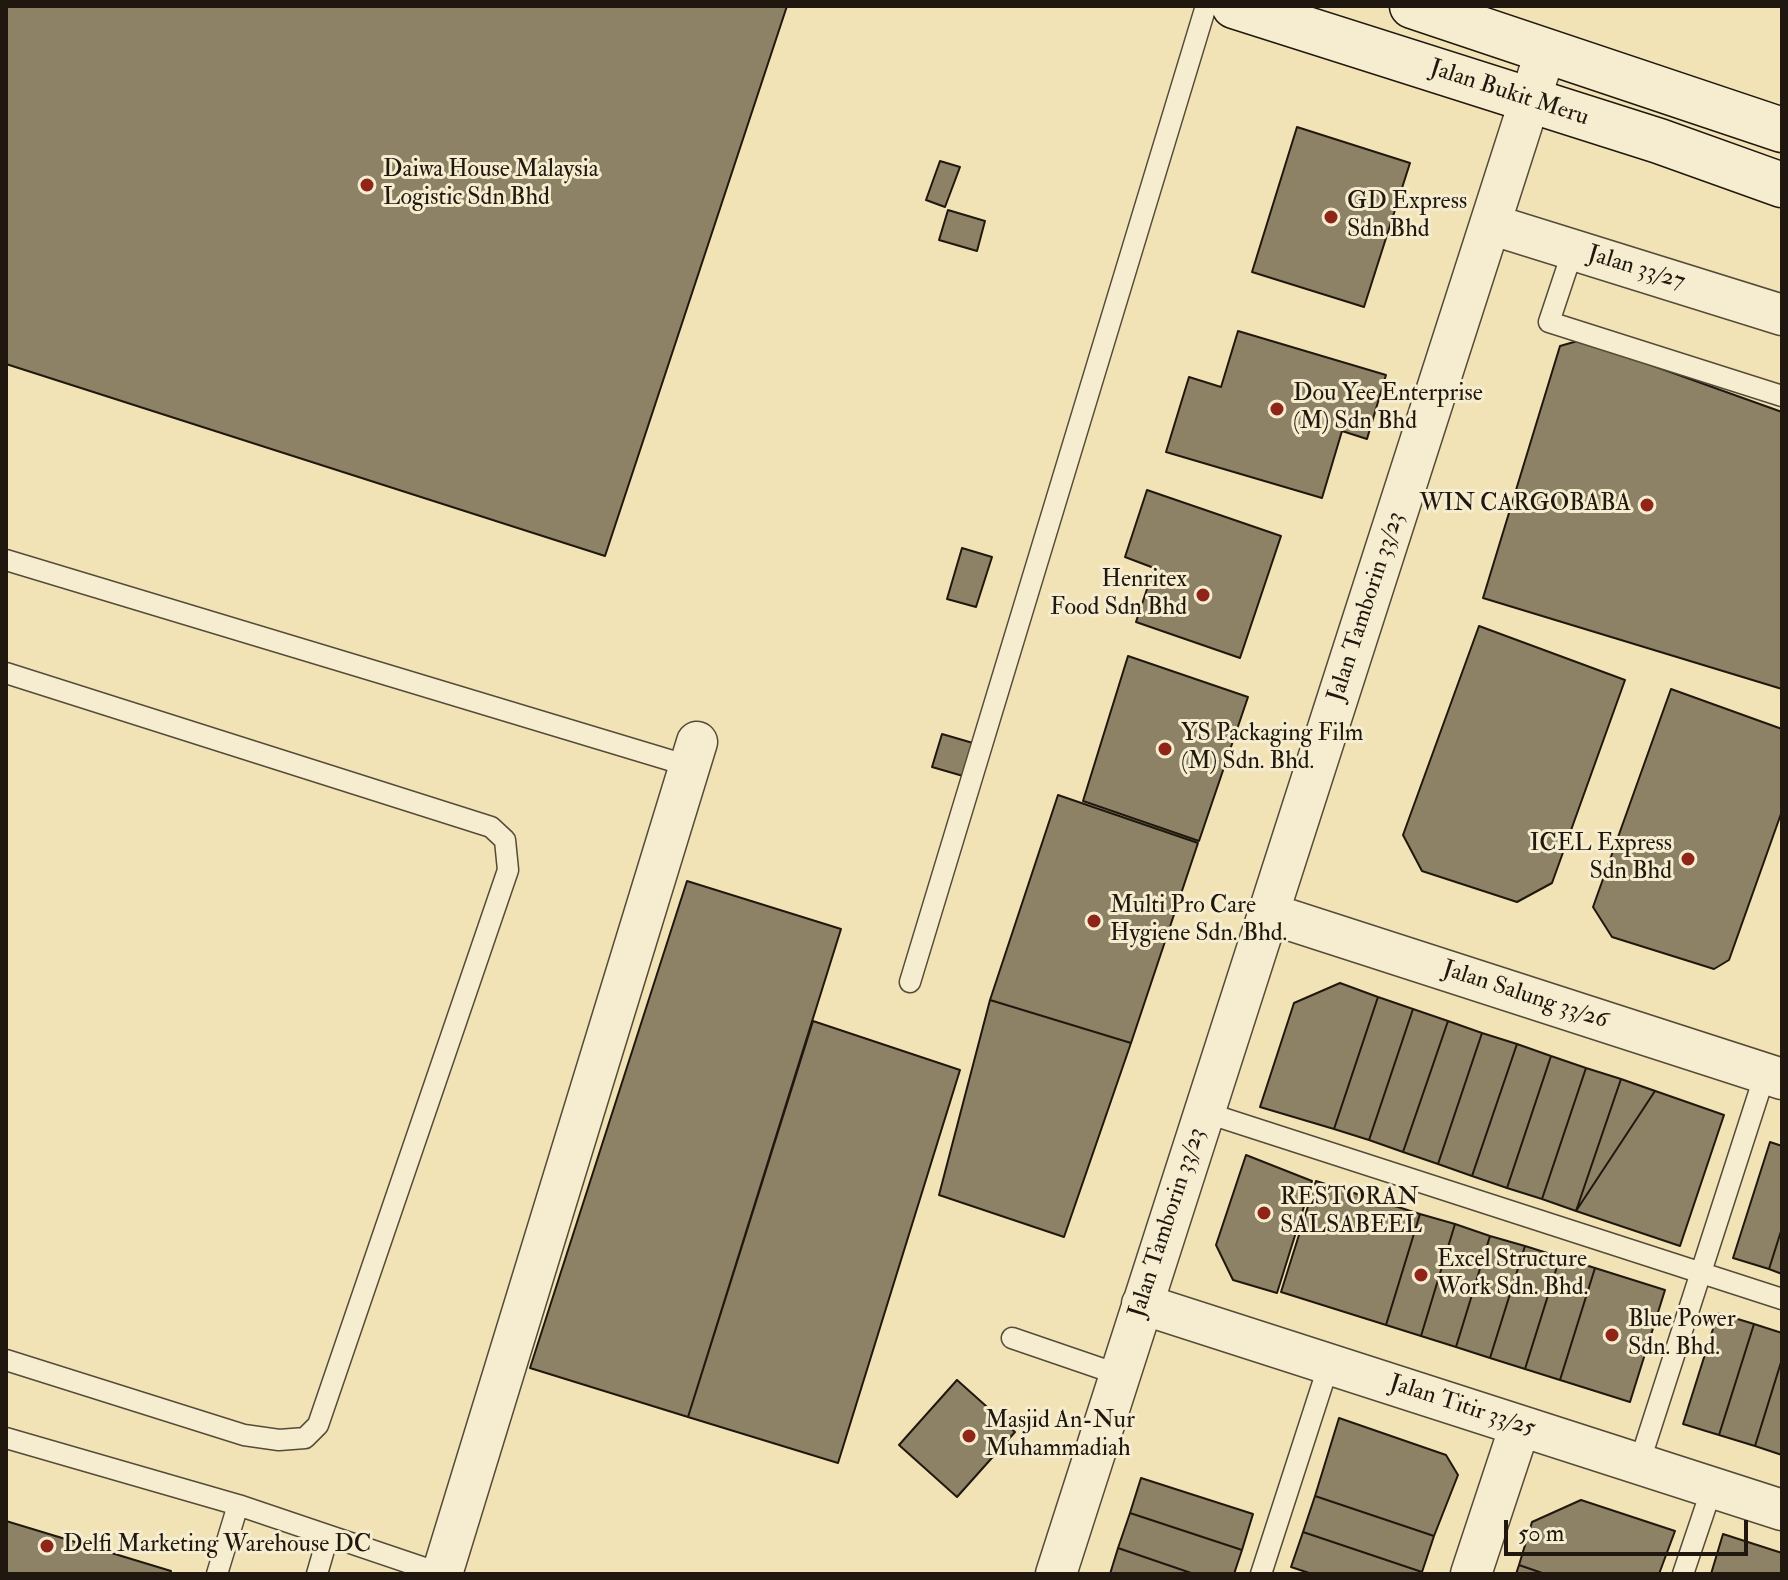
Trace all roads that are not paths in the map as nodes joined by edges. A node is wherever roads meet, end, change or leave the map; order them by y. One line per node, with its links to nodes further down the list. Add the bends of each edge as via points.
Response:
1 (1206, 6): 16 (lane)
2 (1234, 6): 5 (main road, Jalan Bukit Meru)
3 (1412, 6): 4 (main road)
4 (1546, 50): 5 (street, Jalan Tamborin 33/23); 6 (main road)
5 (1530, 102): 7 (main road, Jalan Bukit Meru); 8 (street, Jalan Tamborin 33/23)
6 (1782, 130)
7 (1782, 185)
8 (1490, 224): 9 (street, Jalan 33/27); 15 (street, Jalan Tamborin 33/23)
9 (1573, 250): 10 (street, Jalan 33/27); 11 (lane, via 1549,322)
10 (1782, 315)
11 (1782, 396)
12 (6, 560): 14 (lane)
13 (6, 673): 23 (lane, via 491,827 505,840 508,870 318,1425 305,1438 244,1435)
14 (693, 754): 35 (street)
15 (1268, 913): 17 (street, Jalan Salung 33/26); 18 (street, Jalan Tamborin 33/23)
16 (910, 982)
17 (1773, 1077): 19 (lane)
18 (1204, 1112): 19 (lane); 21 (street, Jalan Tamborin 33/23)
19 (1700, 1273): 20 (lane); 28 (lane)
20 (1782, 1299)
21 (1142, 1304): 24 (street, Jalan Titir 33/25); 25 (street, Jalan Tamborin 33/23)
22 (1012, 1338): 25 (lane)
23 (6, 1360)
24 (1329, 1364): 26 (street, Jalan Titir 33/25); 37 (lane)
25 (1120, 1375): 36 (street, Jalan Tamborin 33/23)
26 (1520, 1426): 28 (street, Jalan Titir 33/25); 38 (street)
27 (6, 1438): 30 (lane)
28 (1639, 1464): 29 (street, Jalan Titir 33/25)
29 (1712, 1488): 31 (street, Jalan Titir 33/25); 39 (lane)
30 (238, 1505): 32 (lane); 33 (lane)
31 (1782, 1510)
32 (328, 1536): 34 (lane); 35 (lane)
33 (217, 1574)
34 (317, 1574)
35 (442, 1574)
36 (1056, 1574)
37 (1261, 1574)
38 (1471, 1574)
39 (1683, 1574)

